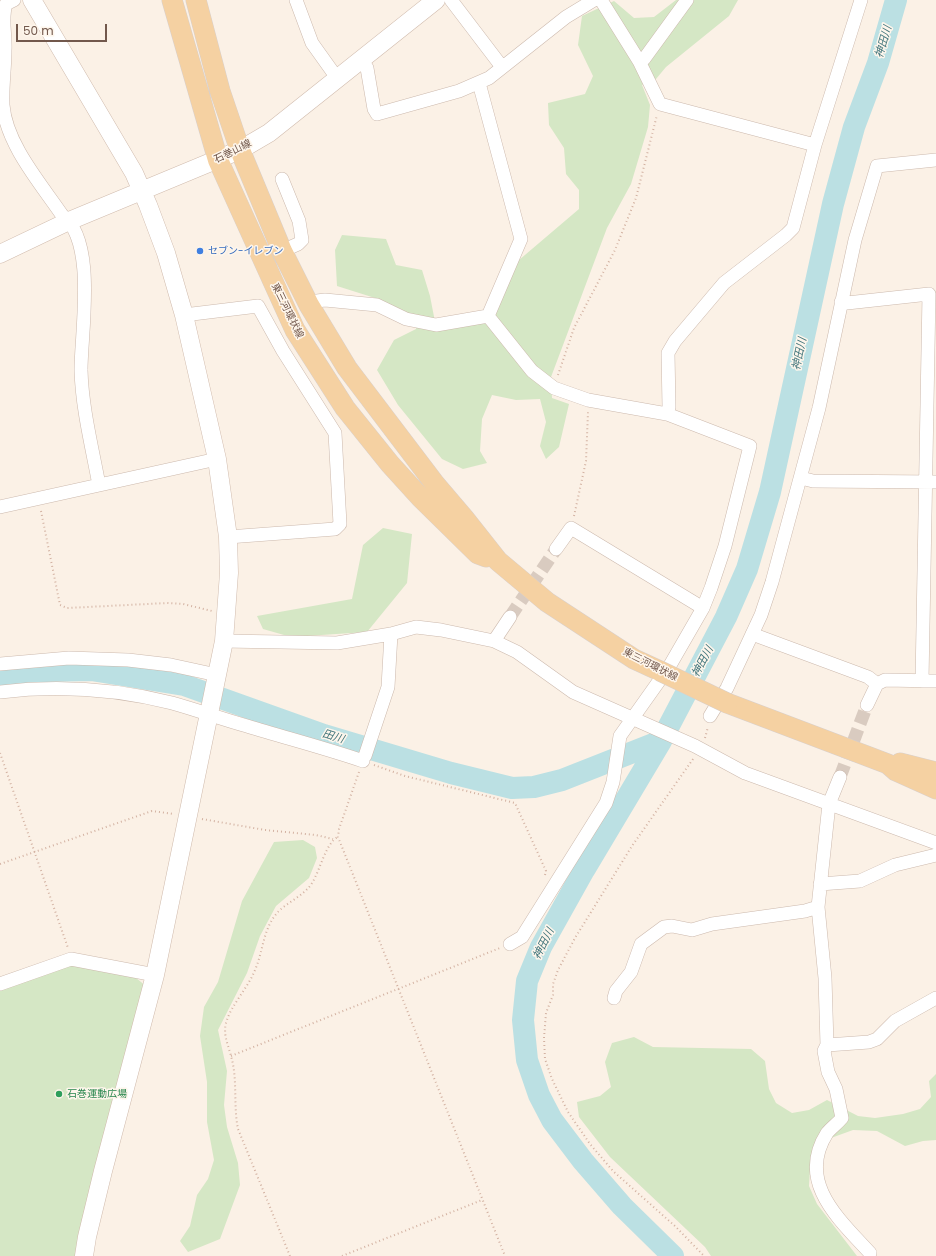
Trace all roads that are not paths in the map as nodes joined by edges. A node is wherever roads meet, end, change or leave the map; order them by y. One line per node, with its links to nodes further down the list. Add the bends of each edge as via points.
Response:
1 (14, 0): 23 (street, via 6,4 3,14 6,47 3,105 16,145 62,215)
2 (32, 0): 22 (street, via 109,130)
3 (172, 0): 19 (main road, 東三河環状線)
4 (196, 0): 18 (main road, 東三河環状線, via 220,91)
5 (296, 0): 15 (street, via 312,43)
6 (436, 0): 12 (street, 石巻山線)
7 (451, 0): 14 (street)
8 (594, 0): 14 (street, via 566,17)
9 (601, 0): 13 (street)
10 (687, 0): 13 (street, via 644,59)
11 (861, 0): 17 (street)
12 (362, 60): 15 (street, 石巻山線); 16 (street, via 367,68 377,114)
13 (639, 61): 17 (street, via 660,104)
14 (502, 67): 16 (street)
15 (337, 78): 18 (street, 石巻山線, via 269,133)
16 (479, 83): 29 (street, via 521,239)
17 (815, 145): 30 (street, via 793,228 724,283 675,341 668,353)
18 (240, 150): 19 (street, 石巻山線); 24 (main road, 東三河環状線)
19 (218, 160): 22 (street, 石巻山線); 38 (main road, 東三河環状線, via 295,330 345,408 420,497 478,554)
20 (936, 160): 26 (street, via 877,166 855,240)
21 (282, 179): 24 (street, via 300,222 302,240)
22 (141, 190): 23 (street, 石巻山線); 28 (street, via 166,253)
23 (69, 221): 25 (street, 石巻山線); 34 (street, via 79,243 86,289 81,371)
24 (282, 251): 27 (main road, 東三河環状線)
25 (0, 254)
26 (841, 302): 32 (street, via 819,408); 33 (street, via 929,294)
27 (309, 305): 29 (street, via 325,300 376,305 406,319 436,325); 38 (main road, 東三河環状線, via 347,368 435,484)
28 (184, 315): 31 (street); 36 (street, via 258,306 335,433 340,524 335,528)
29 (488, 316): 30 (street, via 532,371 554,388 588,400)
30 (667, 414): 39 (street, via 750,446 725,546)
31 (217, 459): 34 (street); 36 (street)
32 (801, 478): 33 (street); 42 (street, via 772,582)
33 (931, 482): 47 (street)
34 (99, 485): 35 (street)
35 (0, 507)
36 (228, 537): 43 (street, via 229,573)
37 (556, 549): 39 (street, via 571,528)
38 (498, 561): 55 (main road, 東三河環状線, bridge, via 546,602 634,659 727,703)
39 (703, 608): 54 (street, via 669,666)
40 (510, 617): 44 (street)
41 (391, 634): 43 (street, via 337,643); 44 (street, via 416,627); 52 (street, via 388,687 364,758 302,741)
42 (752, 634): 49 (street, via 868,677); 53 (street, via 727,688)
43 (224, 641): 46 (street)
44 (494, 641): 54 (street, via 517,652 573,692)
45 (0, 664): 46 (street, via 69,658 128,660 171,665)
46 (216, 678): 52 (street)
47 (922, 681): 48 (street); 49 (street, via 885,680)
48 (936, 682)
49 (877, 684): 51 (street)
50 (0, 692): 52 (street, via 115,692)
51 (867, 705)
52 (210, 710): 65 (street)
53 (710, 716)
54 (634, 718): 59 (street, via 745,773); 64 (street, via 620,736 616,770 606,803 522,937)
55 (888, 764): 56 (main road, 東三河環状線, via 901,763); 58 (main road, 東三河環状線, via 896,771)
56 (936, 772)
57 (840, 777): 59 (street)
58 (936, 789)
59 (829, 804): 60 (street); 62 (street)
60 (936, 843)
61 (936, 855): 62 (street, via 895,865 860,881)
62 (820, 884): 63 (street)
63 (818, 907): 67 (street, via 712,924 692,930 664,927 641,944 631,972 616,991); 69 (street, via 825,978)
64 (510, 944)
65 (155, 975): 66 (street, via 71,959); 71 (street, via 103,1171)
66 (0, 984)
67 (614, 998)
68 (936, 998): 69 (street, via 895,1021 878,1039)
69 (827, 1045): 70 (street, via 824,1051 828,1072 836,1089 842,1118 827,1133 815,1169 819,1188 830,1206)
70 (870, 1253)
71 (84, 1256)

